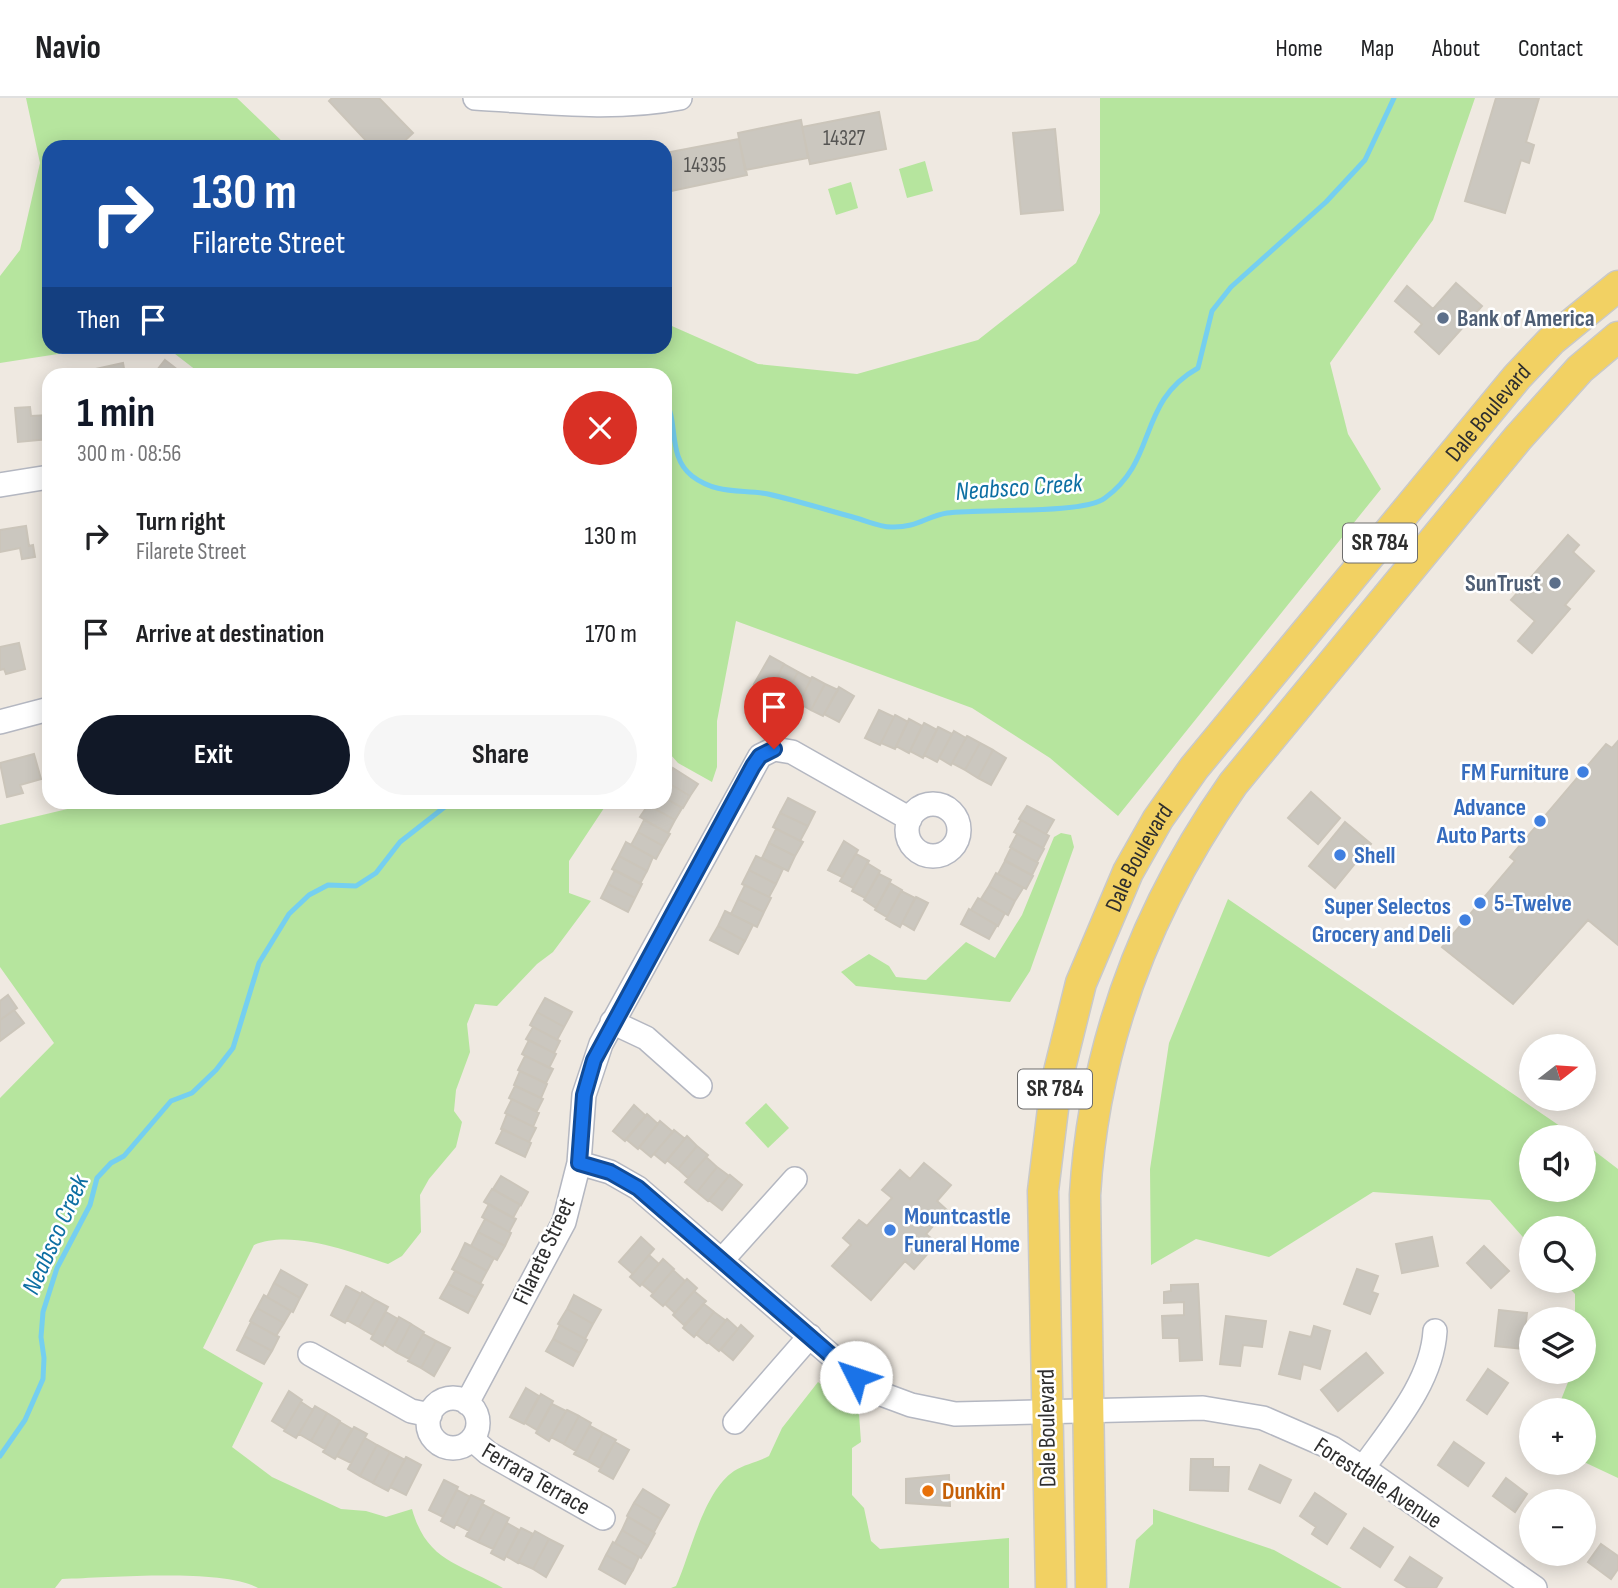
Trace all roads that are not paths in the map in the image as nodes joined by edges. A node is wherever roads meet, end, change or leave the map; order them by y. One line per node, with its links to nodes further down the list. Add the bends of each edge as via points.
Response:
1 (475, 98): 2 (street, via 603,106)
2 (680, 98)
3 (1618, 286): 20 (main road, Dale Boulevard / SR 784, via 1552,340 1517,377 1233,718 1157,819 1128,872 1081,983 1048,1136 1043,1191)
4 (1618, 337): 19 (main road, Dale Boulevard / SR 784, via 1580,369 1518,438 1233,784 1185,857 1149,926 1111,1035 1088,1146)
5 (42, 478): 6 (street)
6 (0, 485)
7 (42, 711): 8 (street)
8 (0, 722)
9 (910, 819): 10 (street, Filarete Street, via 792,752 779,748 764,753)
10 (612, 1021): 11 (street, via 646,1038); 12 (street, Filarete Street, via 588,1077)
11 (700, 1086)
12 (579, 1163): 14 (street, Forestdale Avenue, via 610,1172 638,1188); 18 (street, Filarete Street, via 564,1222)
13 (795, 1178): 14 (street)
14 (722, 1259): 16 (street, Forestdale Avenue)
15 (1435, 1331): 24 (street, via 1430,1363)
16 (810, 1336): 20 (street, Forestdale Avenue, via 856,1377 911,1405 955,1414); 22 (street)
17 (310, 1354): 21 (street, via 411,1411)
18 (467, 1403): 21 (street, via 444,1401); 23 (street, Ferrara Terrace, via 477,1419)
19 (1088, 1412): 20 (street, Forestdale Avenue); 24 (street, Forestdale Avenue, via 1233,1411 1294,1430); 27 (main road, Dale Boulevard / SR 784)
20 (1047, 1413): 26 (main road, Dale Boulevard / SR 784)
21 (430, 1415): 23 (street, Ferrara Terrace, via 432,1436 442,1446 457,1448)
22 (735, 1422)
23 (472, 1439): 25 (street, Ferrara Terrace, via 483,1450)
24 (1363, 1468): 28 (street, Forestdale Avenue)
25 (603, 1518)
26 (1051, 1588)
27 (1091, 1588)
28 (1535, 1588)

